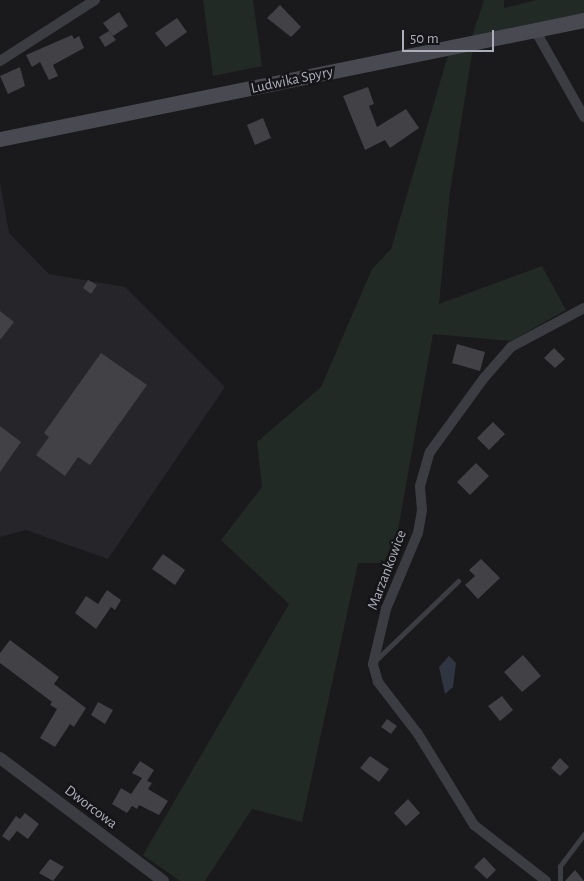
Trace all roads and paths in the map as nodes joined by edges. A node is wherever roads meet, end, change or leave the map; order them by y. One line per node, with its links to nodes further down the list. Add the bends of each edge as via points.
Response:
1 (95, 0): 4 (street)
2 (584, 20): 3 (main road, Ludwika Spyry)
3 (535, 30): 5 (street); 6 (main road, Ludwika Spyry)
4 (0, 61)
5 (584, 117)
6 (0, 139)
7 (584, 308): 9 (street, Marzankowice, via 511,347 430,452 420,486 422,510 418,533 386,608)
8 (458, 582): 9 (lane)
9 (373, 664): 13 (street, via 378,682 418,734 474,825)
10 (0, 758): 12 (street, Dworcowa)
11 (584, 834): 14 (lane, via 560,866)
12 (161, 880)
13 (546, 881)
14 (560, 881)

